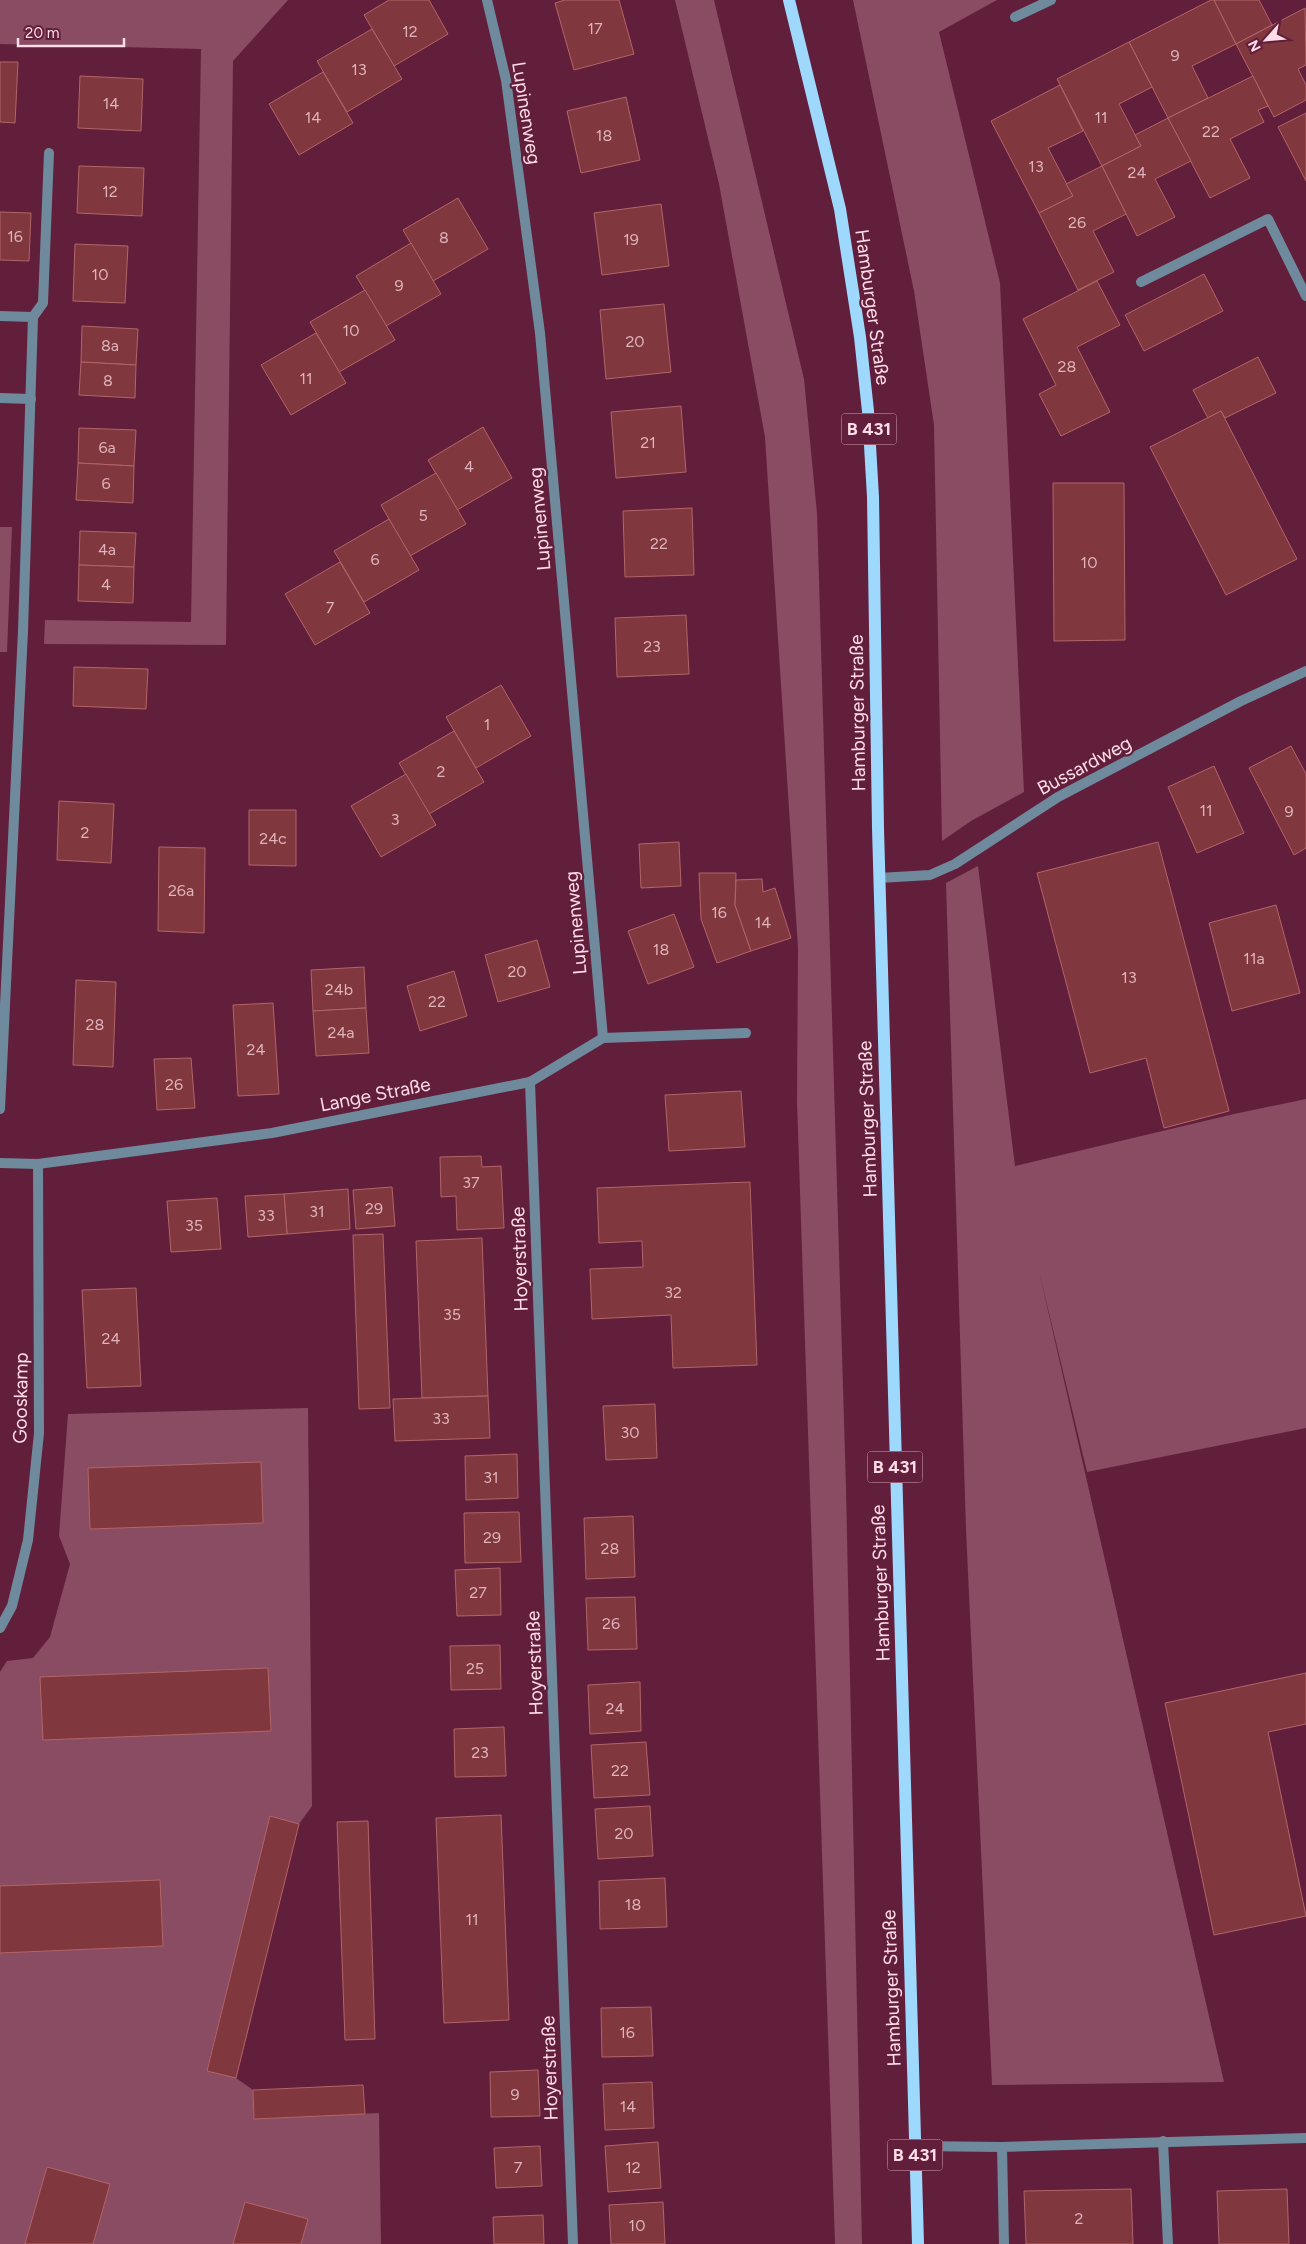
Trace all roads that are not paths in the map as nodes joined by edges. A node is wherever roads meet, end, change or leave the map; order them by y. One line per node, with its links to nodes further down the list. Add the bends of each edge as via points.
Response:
1 (488, 0): 15 (street, Lupinenweg, via 506,80 540,333)
2 (790, 0): 13 (main road, Hamburger Straße / B 431, via 840,209 868,411 873,497)
3 (1051, 0): 4 (street)
4 (1016, 17)
5 (49, 153): 9 (street, via 43,303)
6 (1141, 282): 7 (street, via 1268,219)
7 (1306, 296)
8 (0, 316): 9 (street)
9 (32, 316): 11 (street)
10 (0, 398): 11 (street)
11 (31, 399): 17 (street)
12 (1306, 671): 13 (street, Bussardweg, via 1241,701 1058,797 955,864 930,875)
13 (880, 878): 23 (main road, Hamburger Straße / B 431)
14 (746, 1033): 15 (street, Lange Straße)
15 (603, 1038): 16 (street, Lange Straße)
16 (530, 1082): 19 (street, Lange Straße, via 272,1133); 25 (street, Hoyerstraße)
17 (0, 1108)
18 (0, 1164): 19 (street, Lange Straße)
19 (38, 1164): 20 (street, Gooskamp, via 38,1433 28,1540 12,1606)
20 (0, 1628)
21 (1306, 2138): 22 (street)
22 (1163, 2141): 24 (street); 28 (street)
23 (914, 2146): 24 (street); 26 (main road, Hamburger Straße / B 431)
24 (1002, 2147): 27 (street)
25 (573, 2244)
26 (918, 2244)
27 (1004, 2244)
28 (1168, 2244)

